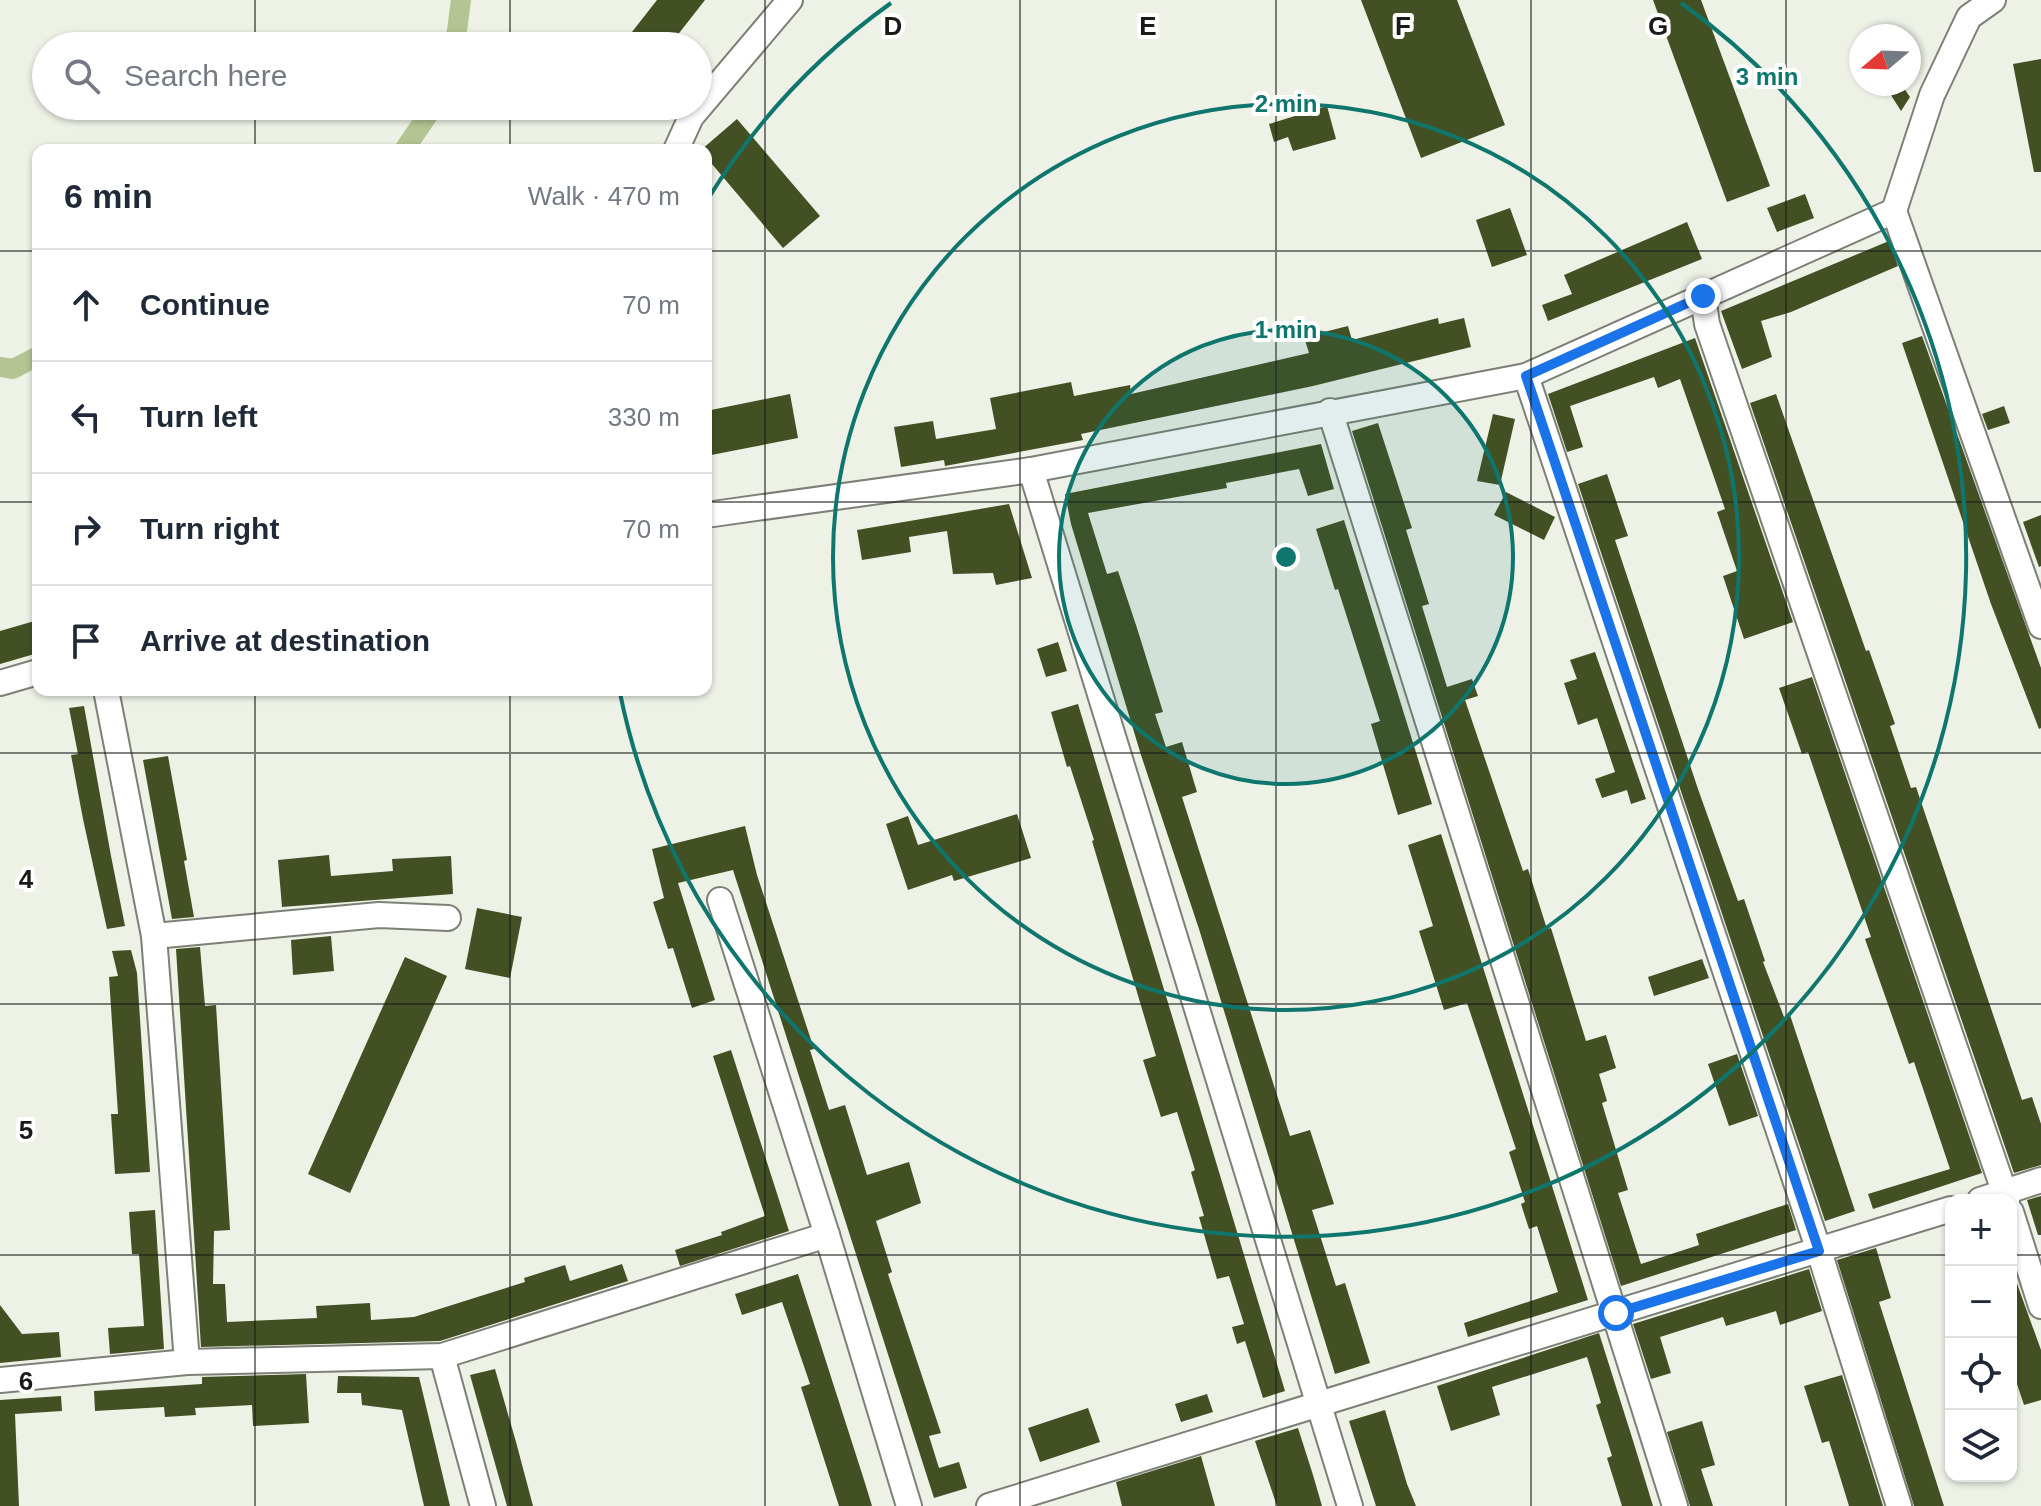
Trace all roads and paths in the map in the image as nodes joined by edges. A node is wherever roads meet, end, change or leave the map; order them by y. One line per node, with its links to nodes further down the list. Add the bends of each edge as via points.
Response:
1 (790, 0): 3 (street)
2 (1993, 0): 6 (street, via 1969,17 1938,82)
3 (712, 92)
4 (690, 120): 5 (street)
5 (679, 144)
6 (1894, 211): 7 (street); 12 (street)
7 (1703, 296): 8 (street); 20 (street, via 1707,324)
8 (1526, 376): 9 (street); 25 (street)
9 (1330, 411): 10 (street); 27 (street)
10 (1031, 470): 11 (street); 31 (street)
11 (712, 514)
12 (2041, 626)
13 (32, 674): 14 (street)
14 (0, 683)
15 (107, 696): 18 (street)
16 (720, 900): 24 (street)
17 (448, 918): 18 (street, via 379,915)
18 (154, 936): 29 (street)
19 (2041, 1180): 21 (street)
20 (2006, 1194)
21 (2017, 1195)
22 (1945, 1211): 25 (street)
23 (2017, 1230): 26 (street)
24 (827, 1235): 28 (street); 33 (street)
25 (1819, 1251): 27 (street); 37 (street)
26 (2041, 1306)
27 (1616, 1313): 31 (street); 36 (street)
28 (442, 1356): 29 (street); 32 (street)
29 (187, 1362): 30 (street)
30 (0, 1380)
31 (1319, 1405): 34 (street); 35 (street)
32 (483, 1506)
33 (909, 1506)
34 (989, 1506)
35 (1350, 1506)
36 (1675, 1506)
37 (1899, 1506)

